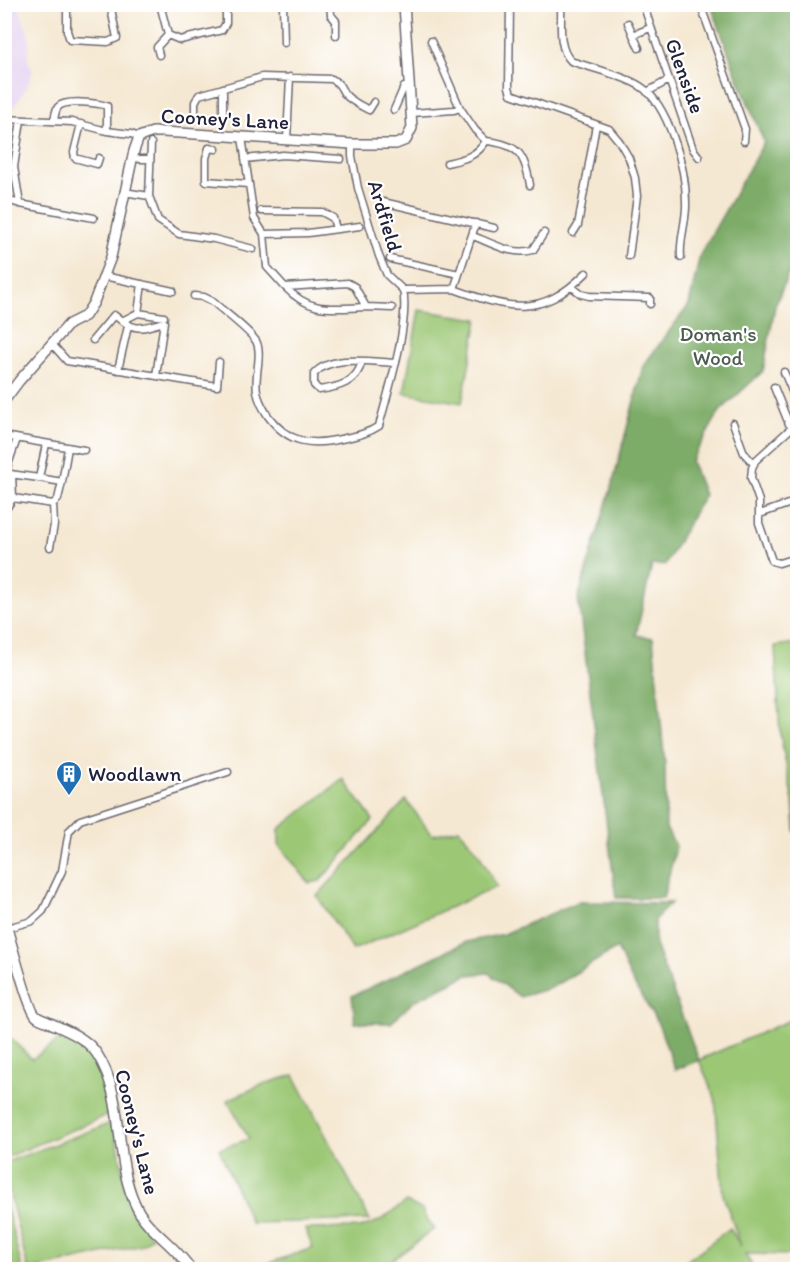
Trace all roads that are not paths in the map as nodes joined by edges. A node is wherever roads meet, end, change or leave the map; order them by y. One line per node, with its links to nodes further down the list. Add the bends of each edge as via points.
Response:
1 (67, 4): 2 (street, via 70,40 108,42 117,38)
2 (110, 4)
3 (160, 4): 14 (street)
4 (226, 4): 14 (street, via 222,30 180,40)
5 (283, 4): 18 (street)
6 (330, 4): 15 (street)
7 (404, 4): 23 (street, Cooney's Lane)
8 (510, 4): 36 (street, via 511,94)
9 (561, 4): 25 (street, via 564,55 571,61 633,82)
10 (643, 4): 13 (street, Glenside)
11 (700, 4): 42 (street, Glenside, via 745,129)
12 (628, 23): 16 (street)
13 (650, 28): 16 (street); 22 (street, Glenside)
14 (168, 35): 20 (street, via 158,47)
15 (336, 35)
16 (633, 35): 19 (street)
17 (431, 41): 27 (street)
18 (284, 43)
19 (639, 48)
20 (159, 55)
21 (290, 77): 24 (street, via 262,77); 26 (street, via 332,79 351,99 369,110); 40 (street)
22 (669, 80): 25 (street); 46 (street, Glenside)
23 (410, 87): 28 (street, via 404,87); 31 (street, Cooney's Lane)
24 (223, 88): 29 (street, via 199,95); 30 (street)
25 (647, 92): 72 (street, via 668,123 681,161 687,204)
26 (374, 102)
27 (460, 108): 31 (street); 41 (street)
28 (394, 110)
29 (195, 113)
30 (223, 113)
31 (412, 113): 44 (street, Cooney's Lane, via 412,128 406,140 396,144)
32 (4, 119): 33 (street)
33 (21, 120): 34 (street); 58 (street, via 14,167)
34 (54, 121): 35 (street); 37 (street, via 60,104 101,104 107,106)
35 (81, 124): 37 (street); 47 (street, via 75,158 97,164)
36 (596, 125): 67 (street, via 578,225); 71 (street, via 609,129 620,141 635,178 637,196)
37 (107, 131): 38 (street)
38 (139, 137): 39 (street, Cooney's Lane, via 153,132); 55 (street, Cooney's Lane)
39 (242, 137): 40 (street, Cooney's Lane); 50 (street)
40 (287, 140): 44 (street, Cooney's Lane)
41 (486, 141): 52 (street, via 480,151 468,158); 54 (street, via 516,149 527,165)
42 (744, 141)
43 (151, 143): 49 (street)
44 (352, 144): 81 (street, Ardfield, via 358,188 379,256 387,275)
45 (216, 149): 53 (street, via 209,148 206,158 207,181)
46 (699, 157)
47 (99, 158)
48 (139, 159): 49 (street)
49 (150, 159): 56 (street)
50 (245, 159): 51 (street, via 283,155); 53 (street)
51 (341, 159)
52 (447, 163)
53 (248, 184): 68 (street, via 254,218)
54 (530, 185)
55 (124, 192): 56 (street); 76 (street, Cooney's Lane)
56 (149, 196): 70 (street, via 158,220 179,234 214,238)
57 (4, 200): 58 (street)
58 (20, 204): 61 (street)
59 (261, 211): 65 (street, via 322,212 333,218)
60 (381, 212): 62 (street, via 383,202)
61 (94, 218)
62 (476, 223): 64 (street); 69 (street)
63 (360, 226): 65 (street)
64 (494, 228)
65 (336, 229): 68 (street)
66 (544, 233): 69 (street, via 533,250 524,253)
67 (573, 233)
68 (264, 234): 78 (street, via 267,267)
69 (473, 236): 75 (street)
70 (253, 249)
71 (629, 256)
72 (681, 257)
73 (390, 259): 75 (street)
74 (586, 273): 79 (street)
75 (459, 274): 80 (street)
76 (104, 276): 77 (street); 91 (street, Cooney's Lane, via 85,316 69,324)
77 (142, 284): 82 (street); 87 (street)
78 (285, 287): 85 (street, via 320,309); 85 (street, via 348,283 355,286)
79 (572, 287): 80 (street, via 552,300 524,306 499,304); 84 (street, via 589,296 650,298)
80 (454, 289): 81 (street)
81 (403, 290): 94 (street, via 406,303)
82 (173, 291)
83 (194, 296): 94 (street, via 212,301 255,339 259,349 256,384 261,405 276,425 303,442 323,443 368,433 379,426)
84 (650, 304)
85 (366, 307): 86 (street)
86 (392, 308)
87 (138, 313): 88 (street); 89 (street)
88 (165, 318)
89 (125, 324): 90 (street, via 114,315); 95 (street); 97 (street, via 138,330 164,322)
90 (93, 340)
91 (52, 344): 95 (street, via 67,361); 99 (street, Cooney's Lane)
92 (219, 362): 97 (street, via 216,386)
93 (362, 362): 93 (street, via 319,368 314,374 314,385 320,390 334,388 359,373); 94 (street)
94 (396, 363)
95 (118, 370): 97 (street)
96 (784, 372): 100 (street)
97 (156, 376)
98 (774, 387): 103 (street)
99 (4, 401)
100 (798, 405)
101 (798, 422): 103 (street)
102 (733, 423): 110 (street, via 744,453)
103 (791, 428): 105 (street); 110 (street)
104 (4, 436): 106 (street)
105 (798, 436)
106 (17, 439): 107 (street); 111 (street)
107 (46, 444): 108 (street); 112 (street)
108 (68, 448): 109 (street); 113 (street)
109 (84, 450)
110 (754, 464): 118 (street, via 751,478)
111 (7, 474): 112 (street); 114 (street)
112 (39, 478): 113 (street)
113 (62, 482): 115 (street)
114 (13, 498): 115 (street); 117 (street)
115 (53, 504): 119 (street)
116 (788, 504): 118 (street)
117 (4, 512)
118 (760, 514): 120 (street, via 759,523 772,561 779,563)
119 (50, 547)
120 (798, 557)
121 (228, 772): 123 (street, via 80,820 69,831 62,871 43,912 32,921)
122 (4, 917): 123 (street, Cooney's Lane)
123 (8, 928): 124 (street, Cooney's Lane, via 29,1007 35,1016 83,1040 100,1060 113,1094 127,1180 137,1209)
124 (190, 1269)

